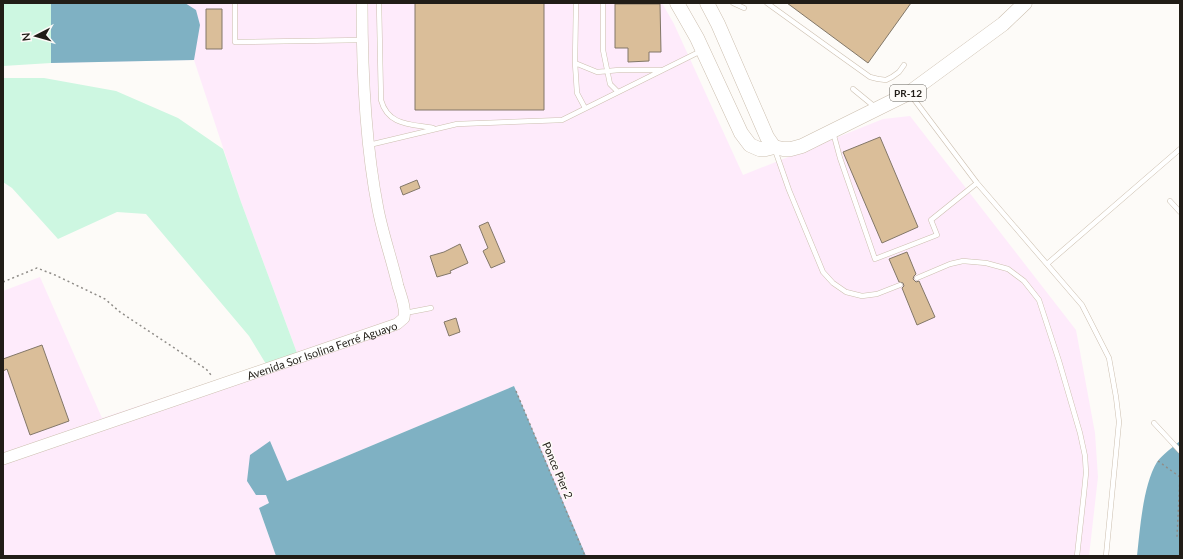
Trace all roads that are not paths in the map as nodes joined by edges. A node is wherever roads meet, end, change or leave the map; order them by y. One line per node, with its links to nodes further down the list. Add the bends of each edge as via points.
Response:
1 (234, 3): 12 (lane, via 235,42)
2 (362, 3): 12 (street, Avenida Sor Isolina Ferré Aguayo)
3 (379, 3): 23 (lane, via 382,106 394,120)
4 (576, 3): 14 (lane)
5 (603, 3): 17 (lane, via 603,50)
6 (677, 3): 13 (main road, PR-12)
7 (707, 3): 26 (main road, via 767,137)
8 (733, 3): 11 (lane)
9 (767, 3): 15 (lane, via 870,77 886,80 899,72)
10 (1025, 3): 20 (main road, PR-12, via 1003,24)
11 (744, 8)
12 (362, 40): 25 (street, Avenida Sor Isolina Ferré Aguayo)
13 (702, 51): 16 (lane); 26 (main road, PR-12, via 747,142 759,149)
14 (575, 64): 17 (lane, via 597,72); 21 (lane, via 576,93)
15 (904, 65)
16 (662, 70): 17 (lane); 19 (lane)
17 (608, 71): 19 (lane, via 610,84)
18 (854, 89): 22 (lane)
19 (618, 92): 21 (lane)
20 (909, 93): 22 (main road, PR-12); 28 (lane)
21 (585, 108): 23 (lane, via 562,120 457,124)
22 (876, 108): 24 (main road, PR-12)
23 (435, 129): 25 (lane)
24 (833, 131): 26 (main road, PR-12, via 798,147); 28 (lane, via 875,259 937,235 931,220)
25 (369, 145): 35 (street, Avenida Sor Isolina Ferré Aguayo, via 378,210)
26 (774, 147): 33 (lane, via 823,272 833,283 846,292 862,296 877,294)
27 (1180, 149): 31 (lane)
28 (976, 184): 31 (lane)
29 (1170, 201): 30 (lane)
30 (1180, 212)
31 (1047, 264): 40 (lane, via 1082,305 1109,358 1119,422)
32 (917, 278): 39 (lane, via 963,261 986,263 1008,269 1024,281 1039,300 1085,456 1086,473)
33 (900, 285)
34 (431, 308): 35 (lane)
35 (405, 314): 38 (street, Avenida Sor Isolina Ferré Aguayo, via 397,324)
36 (1154, 423): 37 (lane)
37 (1180, 452)
38 (3, 459)
39 (1077, 556)
40 (1106, 556)

